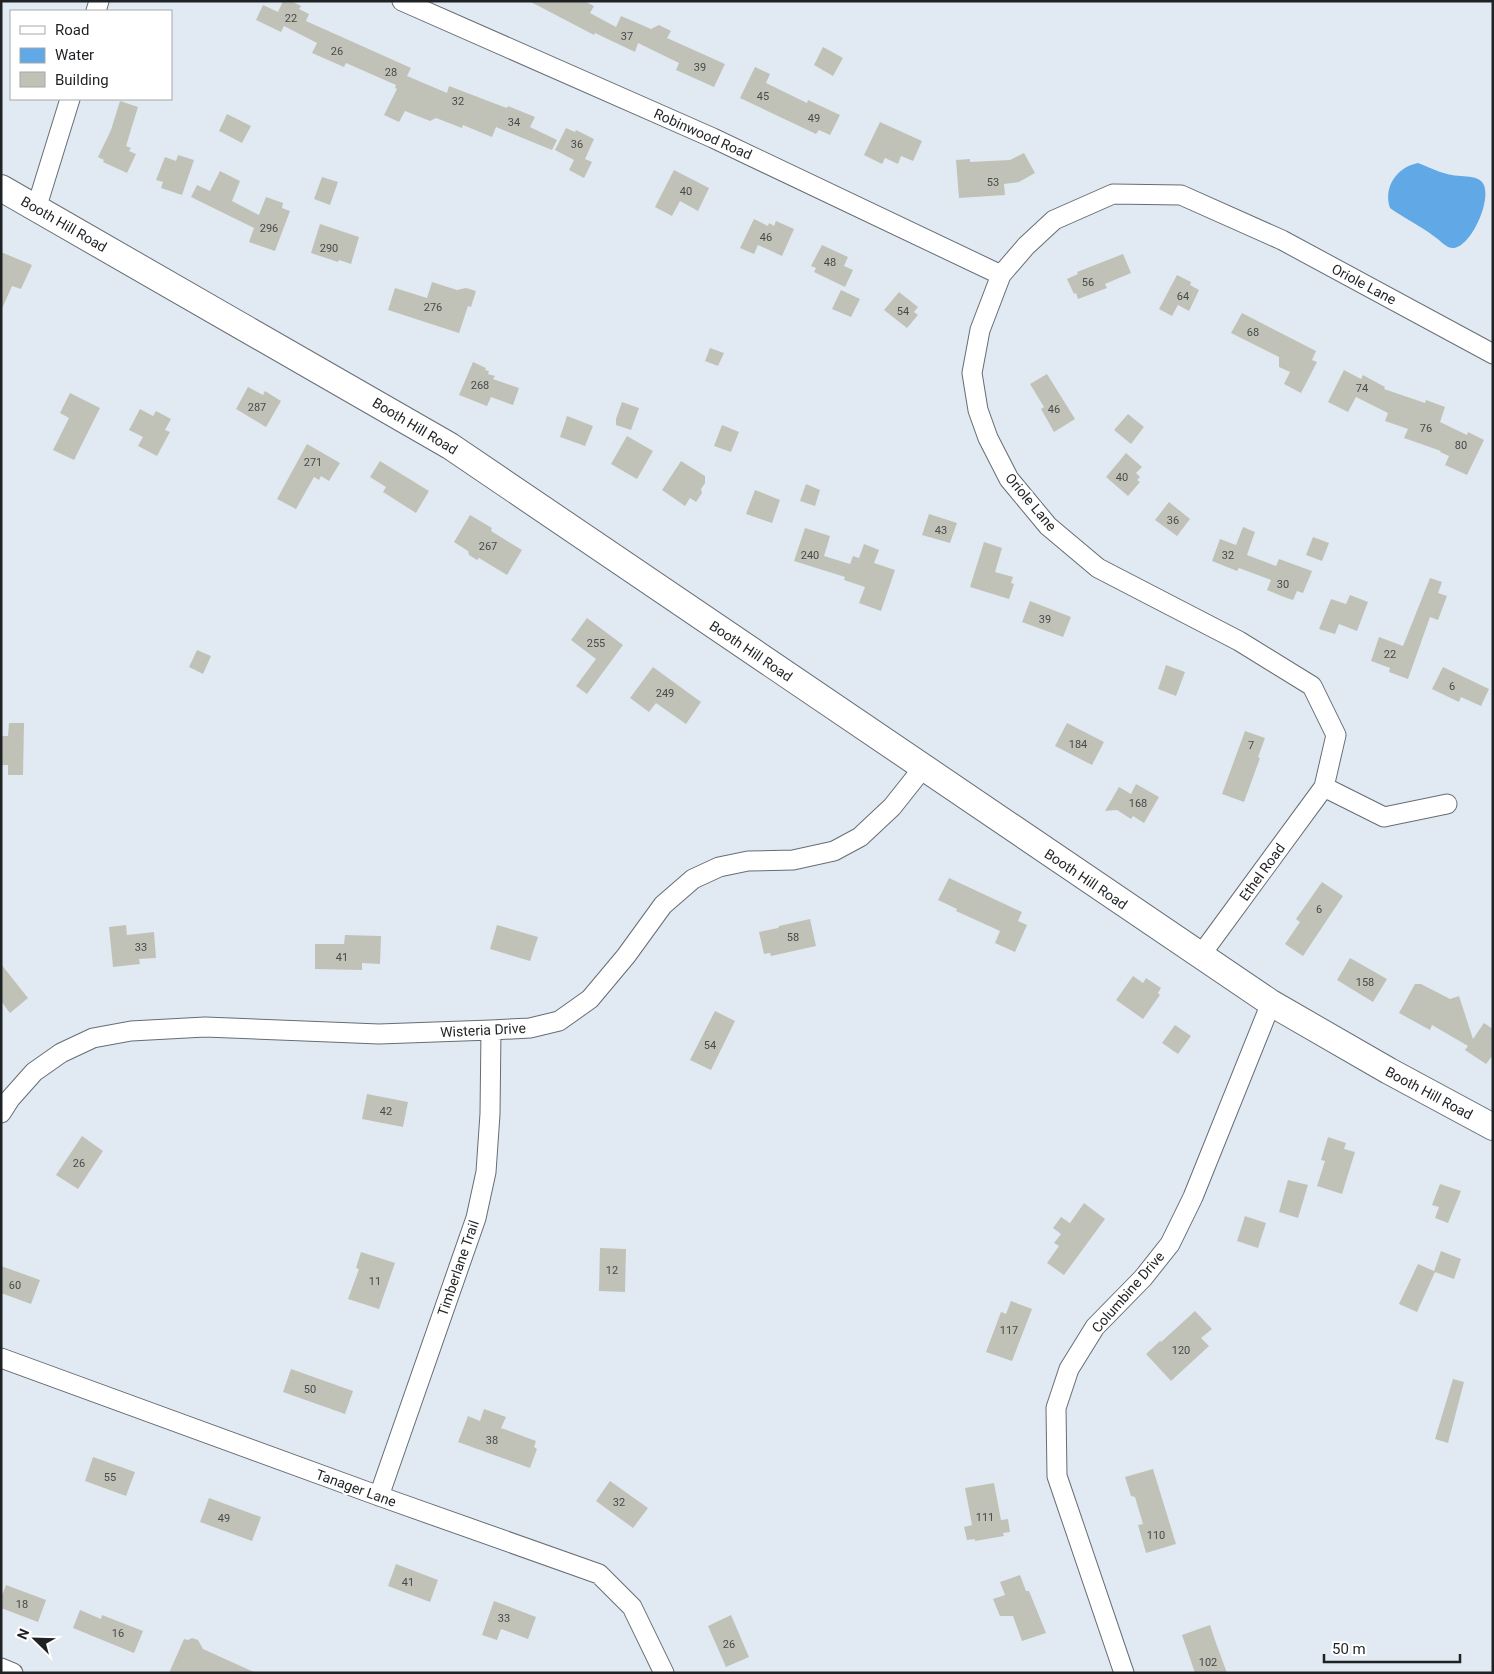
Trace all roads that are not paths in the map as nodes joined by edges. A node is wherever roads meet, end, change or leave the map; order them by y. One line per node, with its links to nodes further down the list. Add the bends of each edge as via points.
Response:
1 (402, 1): 5 (street, Robinwood Road, via 713,138)
2 (70, 100): 4 (street)
3 (1, 188): 4 (street, Booth Hill Road)
4 (36, 208): 7 (street, Booth Hill Road, via 450,446)
5 (1001, 275): 6 (street, Oriole Lane, via 1054,220 1113,194 1181,195 1282,240); 8 (street, Oriole Lane, via 980,330 972,372 978,410 1009,479 1048,526 1098,568 1239,641 1312,686 1336,735)
6 (1493, 354)
7 (923, 768): 10 (street, Booth Hill Road); 12 (street, Wisteria Drive, via 892,807 860,837 834,851 793,860 748,861 719,867 693,879 663,905 590,999 559,1020 530,1028)
8 (1324, 787): 9 (street, via 1384,817); 10 (street, Ethel Road)
9 (1447, 804)
10 (1200, 956): 11 (street, Booth Hill Road)
11 (1270, 1003): 14 (street, Booth Hill Road); 20 (street, Columbine Drive, via 1193,1197 1170,1244 1143,1278 1095,1327 1069,1369 1056,1408 1057,1476)
12 (491, 1030): 13 (street, Wisteria Drive, via 379,1034 205,1027 93,1038 34,1072); 16 (street, Timberlane Trail, via 486,1172 476,1218)
13 (1, 1113)
14 (1493, 1127)
15 (1, 1358): 16 (street, Tanager Lane)
16 (379, 1496): 19 (street, Tanager Lane, via 599,1574 632,1607)
17 (1, 1668): 18 (street)
18 (14, 1673)
19 (664, 1673)
20 (1124, 1673)

